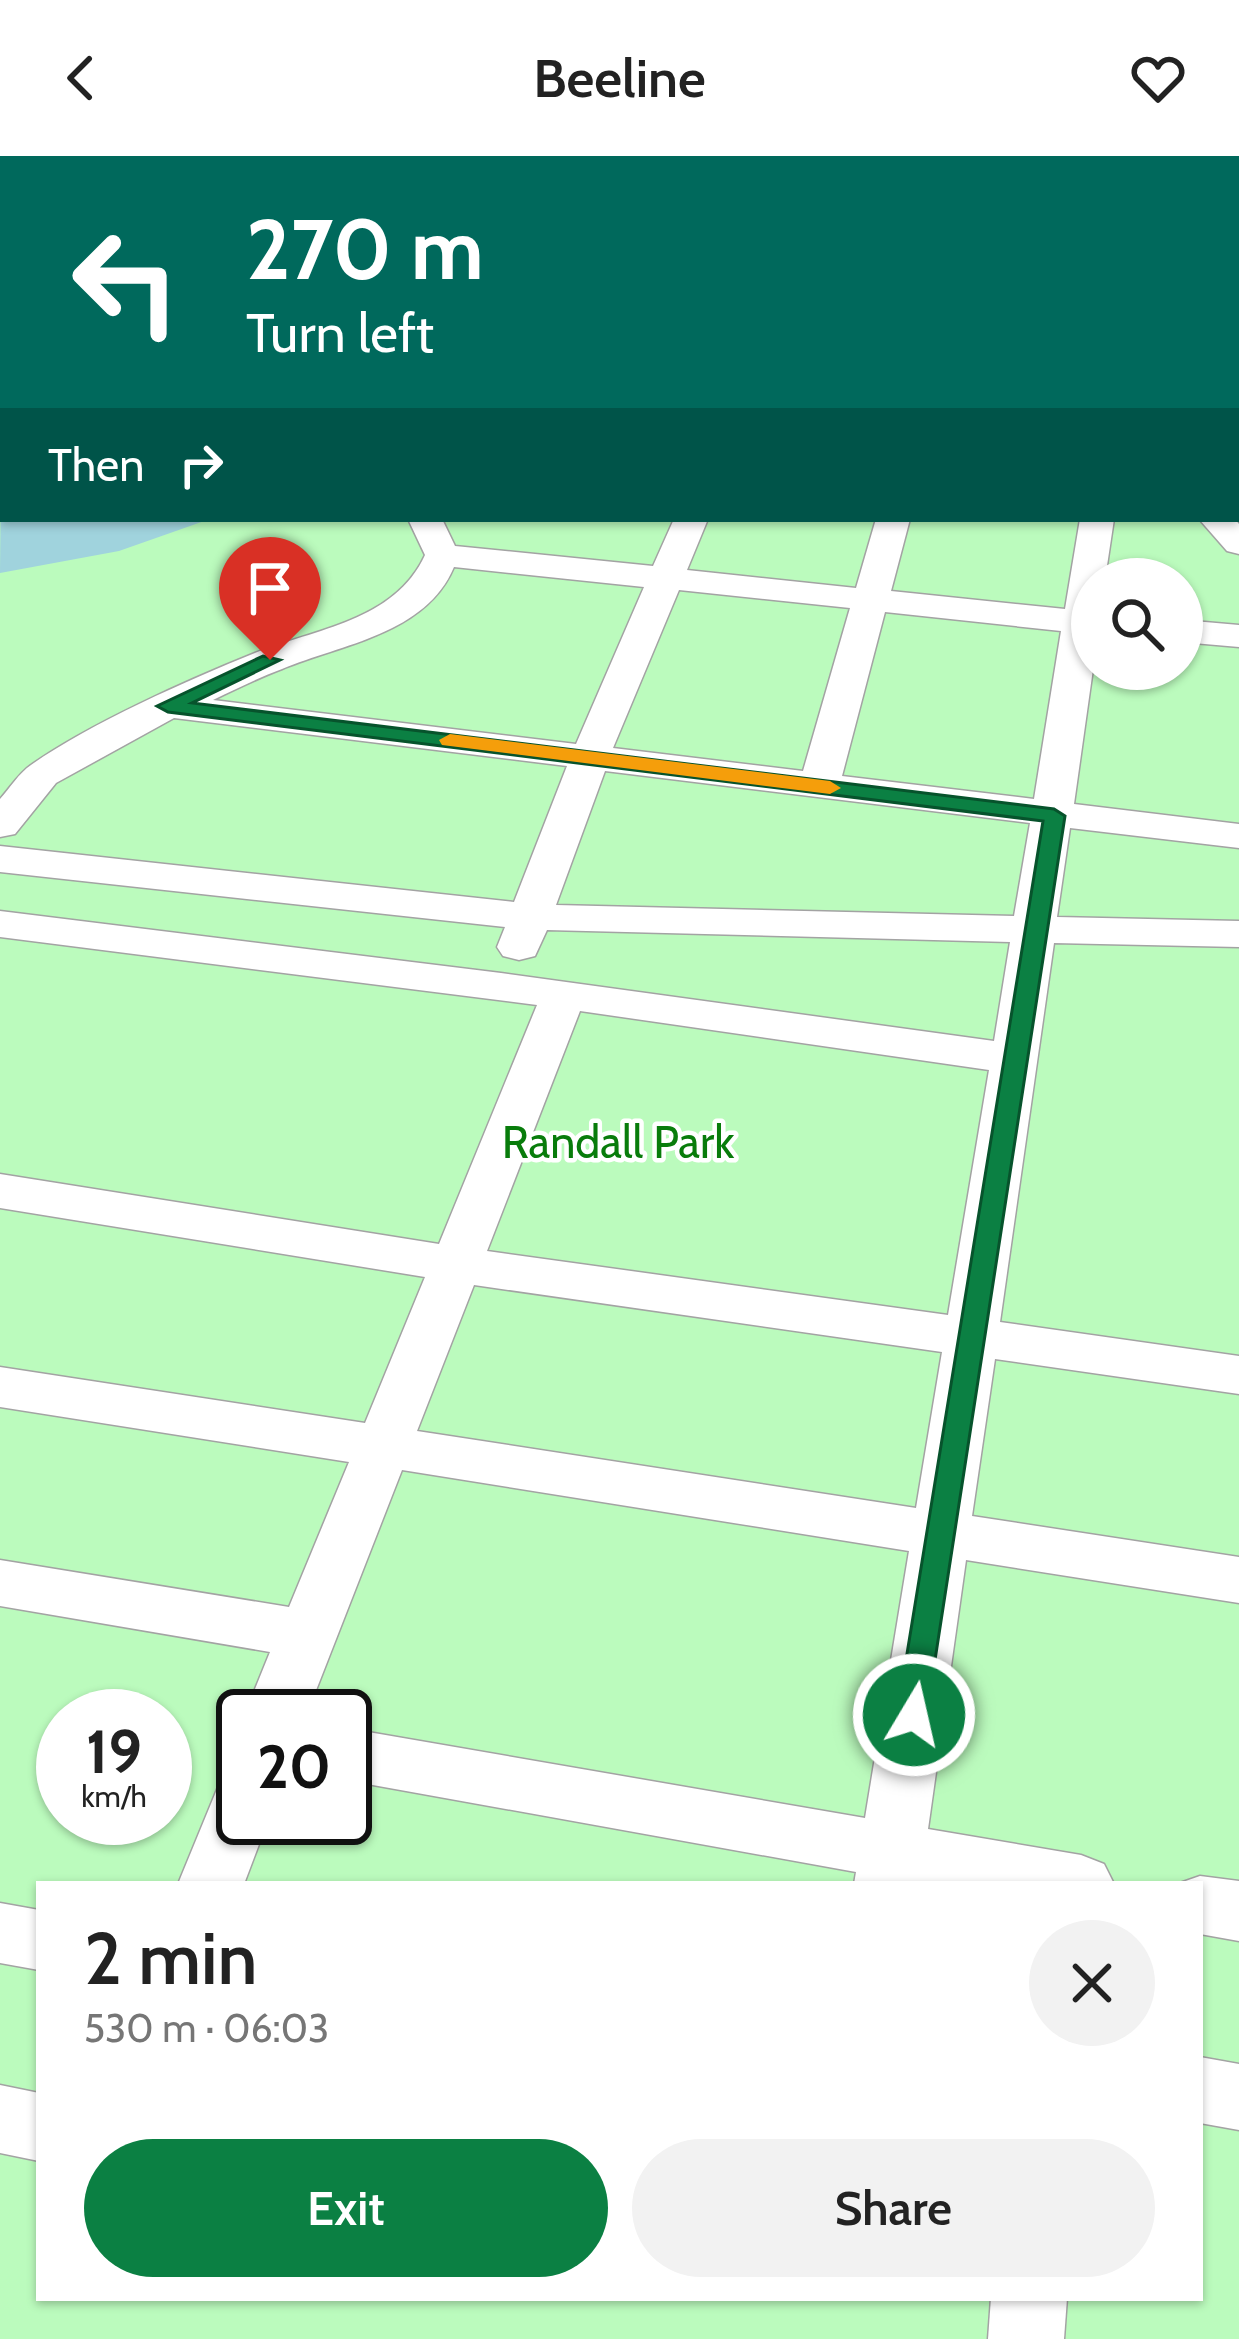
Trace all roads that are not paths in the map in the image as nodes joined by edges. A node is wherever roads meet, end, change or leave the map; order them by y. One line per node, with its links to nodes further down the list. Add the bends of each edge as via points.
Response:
1 (426, 522): 5 (lane)
2 (690, 522): 7 (lane)
3 (892, 522): 8 (lane)
4 (1097, 522): 6 (lane)
5 (442, 556): 7 (lane); 13 (lane, via 428,587 361,632 270,660)
6 (1093, 558)
7 (664, 578): 8 (lane); 14 (lane)
8 (871, 600): 9 (lane); 15 (lane)
9 (1071, 621)
10 (1203, 633): 11 (lane)
11 (1239, 636)
12 (1076, 690): 16 (lane)
13 (168, 706): 14 (lane); 17 (lane, via 42,775)
14 (590, 757): 15 (lane); 20 (lane)
15 (819, 786): 16 (lane)
16 (1054, 816): 18 (lane); 22 (lane)
17 (0, 825)
18 (1239, 836)
19 (19, 862): 20 (lane); 21 (lane)
20 (532, 916): 22 (lane); 24 (lane)
21 (0, 923): 24 (lane)
22 (1034, 927): 23 (lane); 26 (lane)
23 (1239, 934)
24 (501, 986): 25 (lane)
25 (564, 995): 26 (lane); 28 (lane)
26 (1015, 1059): 29 (lane)
27 (0, 1191): 28 (lane)
28 (454, 1264): 29 (lane); 32 (lane)
29 (972, 1338): 30 (lane); 33 (lane)
30 (1239, 1375)
31 (0, 1387): 32 (lane)
32 (382, 1446): 33 (lane); 36 (lane)
33 (942, 1533): 34 (lane); 40 (lane)
34 (1239, 1580)
35 (0, 1583): 36 (lane)
36 (306, 1634): 37 (lane)
37 (285, 1689)
38 (372, 1760): 40 (lane)
39 (226, 1845): 41 (lane)
40 (890, 1868): 42 (lane)
41 (212, 1881)
42 (1045, 1881)
43 (1203, 1905): 44 (lane)
44 (1239, 1911)
45 (0, 1933): 46 (lane)
46 (36, 1939)
47 (1203, 2091): 48 (lane)
48 (1239, 2097)
49 (0, 2120): 50 (lane)
50 (36, 2126)
51 (1029, 2301): 52 (lane)
52 (1026, 2339)

